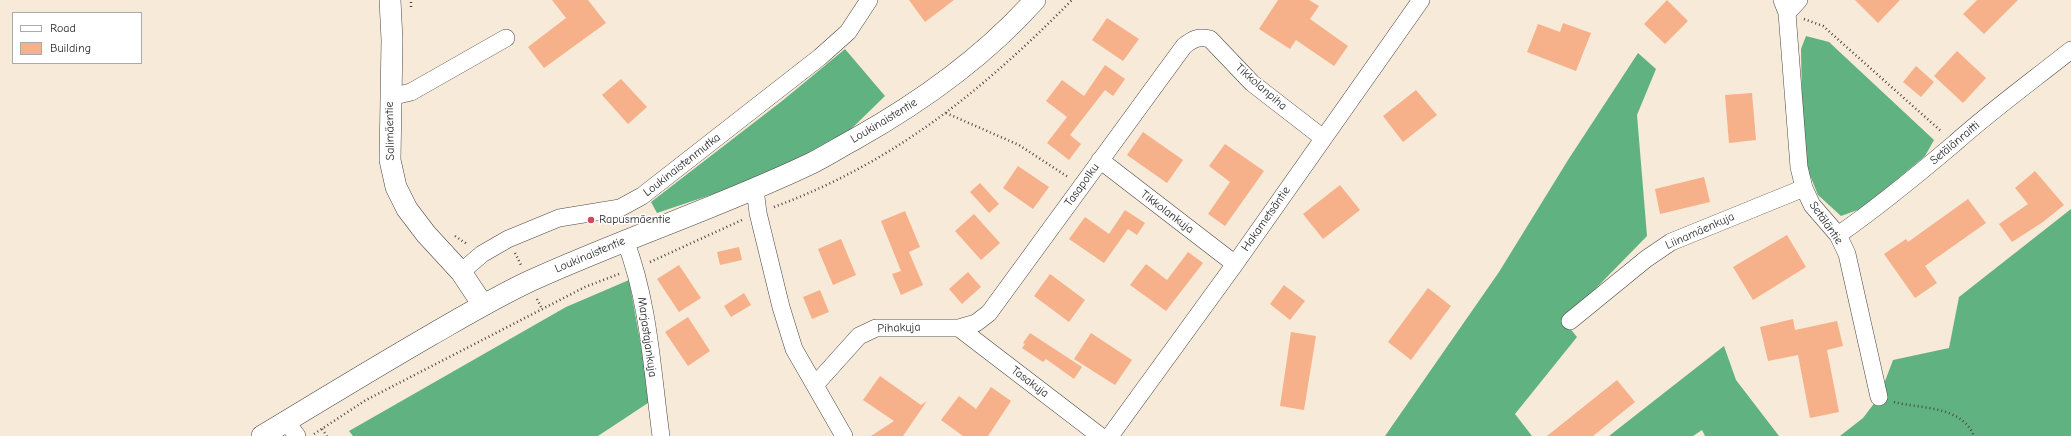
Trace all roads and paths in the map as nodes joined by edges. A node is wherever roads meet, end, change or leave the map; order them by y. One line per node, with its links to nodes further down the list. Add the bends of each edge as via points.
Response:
1 (390, 0): 12 (street, Salimäentie)
2 (411, 0): 8 (path)
3 (869, 0): 23 (street, Loukinaistenmutka, via 848,32 820,57 642,196 620,208 559,218 508,239)
4 (1036, 0): 19 (street, Loukinaistentie, via 953,75 897,115 814,162)
5 (1421, 0): 14 (street, Hakametsäntie)
6 (1799, 0): 7 (street)
7 (1785, 7): 15 (path, via 1823,26); 18 (street, Setäläntie, via 1799,167)
8 (411, 8)
9 (1201, 36): 14 (street, Tikkolanpiha, via 1210,39 1252,83); 16 (street, Tasapolku, via 1184,46)
10 (506, 38): 12 (street, via 411,92)
11 (2071, 50): 15 (street, Setälänraitti)
12 (390, 97): 25 (street, Salimäentie, via 390,160 396,187 407,209 426,234)
13 (946, 113): 17 (path, via 1019,145)
14 (1323, 138): 24 (street, Hakametsäntie)
15 (1955, 142): 21 (street, Setälänraitti, via 1910,182)
16 (1100, 160): 17 (street, Tasapolku); 24 (street, Tikkolankuja)
17 (1081, 186): 28 (street, Tasapolku, via 989,313 976,323)
18 (1804, 188): 21 (street, Setäläntie, via 1812,205); 27 (street, Liinamäenkuja, via 1671,242 1646,259)
19 (755, 189): 22 (street, Loukinaistentie); 29 (street, via 758,213 781,307 794,349)
20 (452, 233): 23 (path)
21 (1838, 235): 30 (street, Setäläntie, via 1846,254)
22 (625, 240): 26 (street, Loukinaistentie, via 529,282); 35 (street, Marjastajankuja, via 636,269 643,304)
23 (482, 254): 25 (street, Loukinaistenmutka)
24 (1235, 264): 38 (street, Hakametsäntie)
25 (461, 272): 26 (street, Salimäentie)
26 (484, 305): 31 (street, Loukinaistentie)
27 (1570, 322)
28 (959, 328): 29 (street, Pihakuja, via 876,328 859,336); 37 (street, Tasakuja)
29 (815, 385): 36 (street)
30 (1879, 397): 39 (path, via 1932,407 1958,418)
31 (292, 428): 33 (street, Loukinaistentie)
32 (322, 429): 34 (path)
33 (262, 436)
34 (327, 436)
35 (661, 436)
36 (844, 436)
37 (1100, 436)
38 (1110, 436)
39 (1974, 436)

